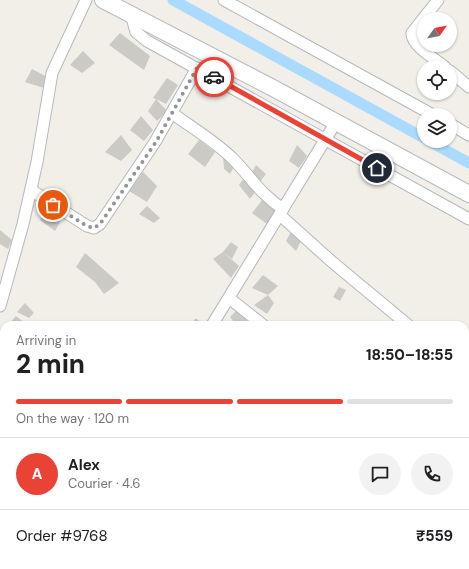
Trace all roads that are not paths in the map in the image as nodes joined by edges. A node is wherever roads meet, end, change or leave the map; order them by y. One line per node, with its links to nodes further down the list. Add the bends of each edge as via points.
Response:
1 (103, 0): 5 (main road)
2 (224, 0): 10 (street)
3 (82, 1): 16 (street, via 52,73)
4 (436, 1): 6 (street, via 412,36 417,45)
5 (131, 14): 7 (street, via 136,32 141,37); 12 (main road)
6 (436, 60)
7 (197, 68): 11 (street); 15 (street)
8 (457, 77): 9 (street)
9 (469, 87)
10 (420, 108)
11 (172, 113): 16 (street, via 106,218 94,228); 18 (street, via 234,159)
12 (336, 122): 15 (street); 17 (main road)
13 (457, 128): 14 (street)
14 (469, 135)
15 (325, 140): 18 (street); 19 (street)
16 (31, 190): 21 (street)
17 (469, 194)
18 (281, 212): 20 (street); 24 (street, via 332,261)
19 (469, 219)
20 (229, 298): 22 (street); 23 (street)
21 (0, 306)
22 (215, 321)
23 (258, 321)
24 (403, 321)

